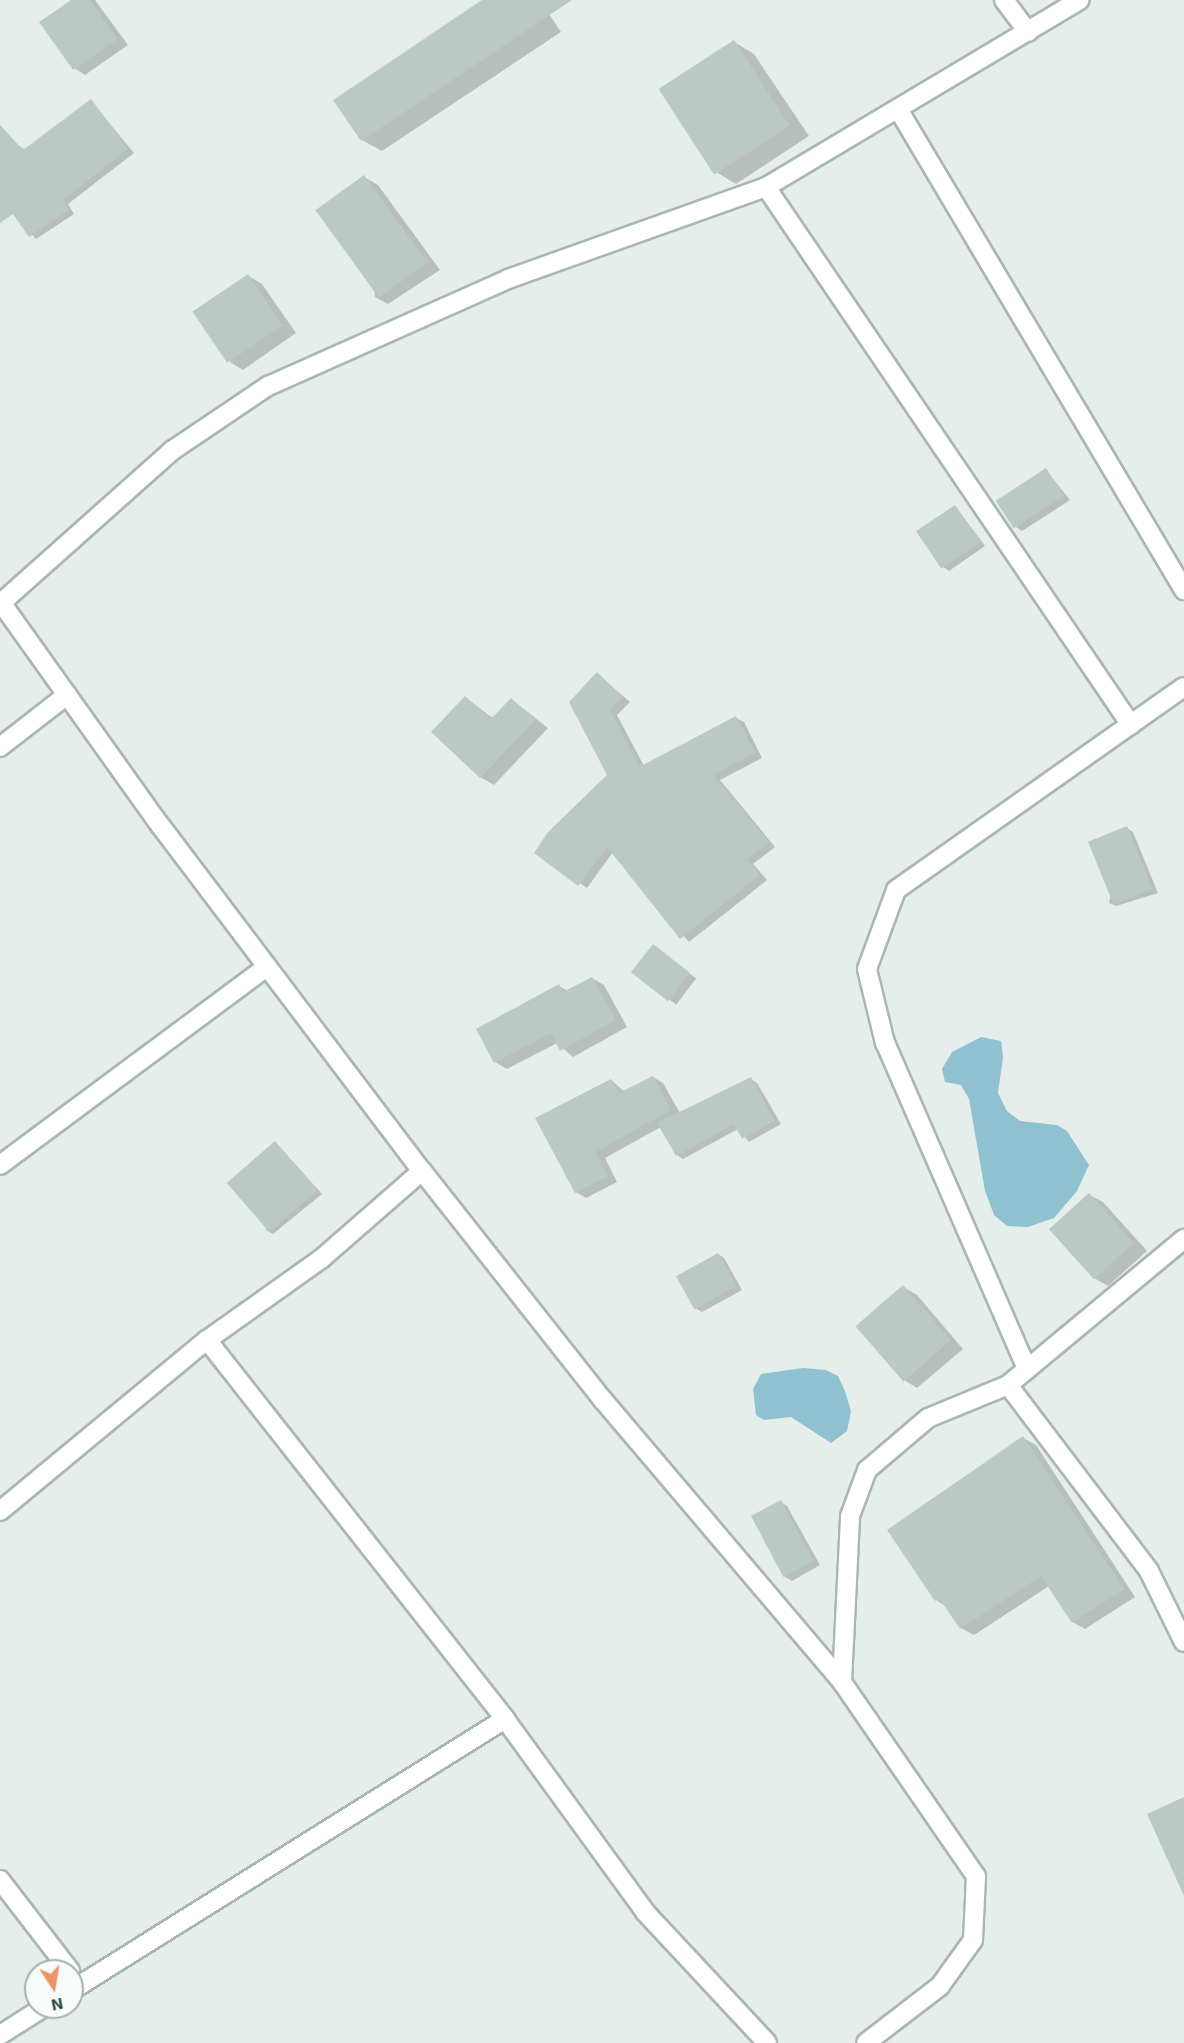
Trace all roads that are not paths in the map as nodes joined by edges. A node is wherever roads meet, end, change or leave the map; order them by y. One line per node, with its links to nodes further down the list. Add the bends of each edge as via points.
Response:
1 (1004, 0): 3 (street)
2 (1080, 0): 3 (street)
3 (1028, 32): 4 (street)
4 (898, 109): 5 (street); 6 (street)
5 (766, 187): 7 (street, via 508,279 268,386 173,450); 10 (street)
6 (1184, 590)
7 (1, 602): 9 (street)
8 (1184, 687): 10 (street)
9 (67, 695): 11 (street); 12 (street)
10 (1131, 725): 17 (street, via 896,890 867,969 885,1043)
11 (0, 747)
12 (267, 967): 13 (street); 14 (street)
13 (0, 1165)
14 (422, 1171): 16 (street, via 321,1259); 21 (street, via 603,1400)
15 (1184, 1239): 17 (street)
16 (207, 1340): 19 (street); 22 (street)
17 (1028, 1369): 18 (street)
18 (1008, 1385): 20 (street, via 1149,1571); 21 (street, via 928,1418 867,1470 850,1516)
19 (0, 1511)
20 (1184, 1642)
21 (842, 1682): 29 (street, via 975,1876 973,1940 940,1986)
22 (505, 1719): 25 (street); 28 (street, via 645,1912)
23 (0, 1880): 24 (street)
24 (58, 1959)
25 (84, 1974)
26 (25, 2019): 27 (street)
27 (0, 2035)
28 (767, 2043)
29 (866, 2043)

